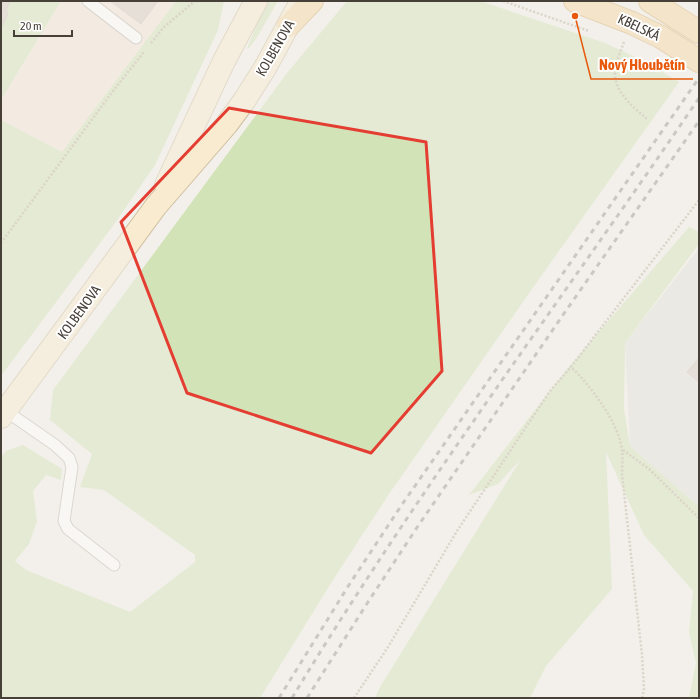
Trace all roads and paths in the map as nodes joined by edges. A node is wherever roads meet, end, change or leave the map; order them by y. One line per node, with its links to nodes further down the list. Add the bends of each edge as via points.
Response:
1 (88, 1): 14 (lane)
2 (195, 1): 16 (path, via 164,27)
3 (246, 1): 10 (main road)
4 (256, 1): 10 (main road, KOLBENOVA)
5 (302, 1): 11 (main road, KOLBENOVA)
6 (312, 1): 11 (main road)
7 (502, 1): 12 (path)
8 (575, 1): 18 (main road, KBELSKÁ, via 661,37)
9 (650, 1): 13 (main road, KBELSKÁ)
10 (244, 23): 21 (main road, KOLBENOVA)
11 (288, 26): 21 (main road, KOLBENOVA, via 244,101)
12 (592, 32)
13 (699, 32)
14 (136, 38)
15 (624, 42): 19 (path, via 615,70 618,88)
16 (150, 44)
17 (146, 50): 22 (path, via 113,90)
18 (699, 61)
19 (646, 119)
20 (699, 200): 23 (path)
21 (156, 206): 24 (main road, KOLBENOVA)
22 (1, 243)
23 (571, 367): 25 (path, via 590,386 615,427); 28 (path, via 550,391 457,531 388,647)
24 (4, 414): 27 (lane, via 55,445 69,458 72,467 64,521 68,529)
25 (622, 449): 26 (path, via 649,469); 29 (path, via 622,474 642,654)
26 (699, 518)
27 (114, 565)
28 (354, 698)
29 (642, 698)

